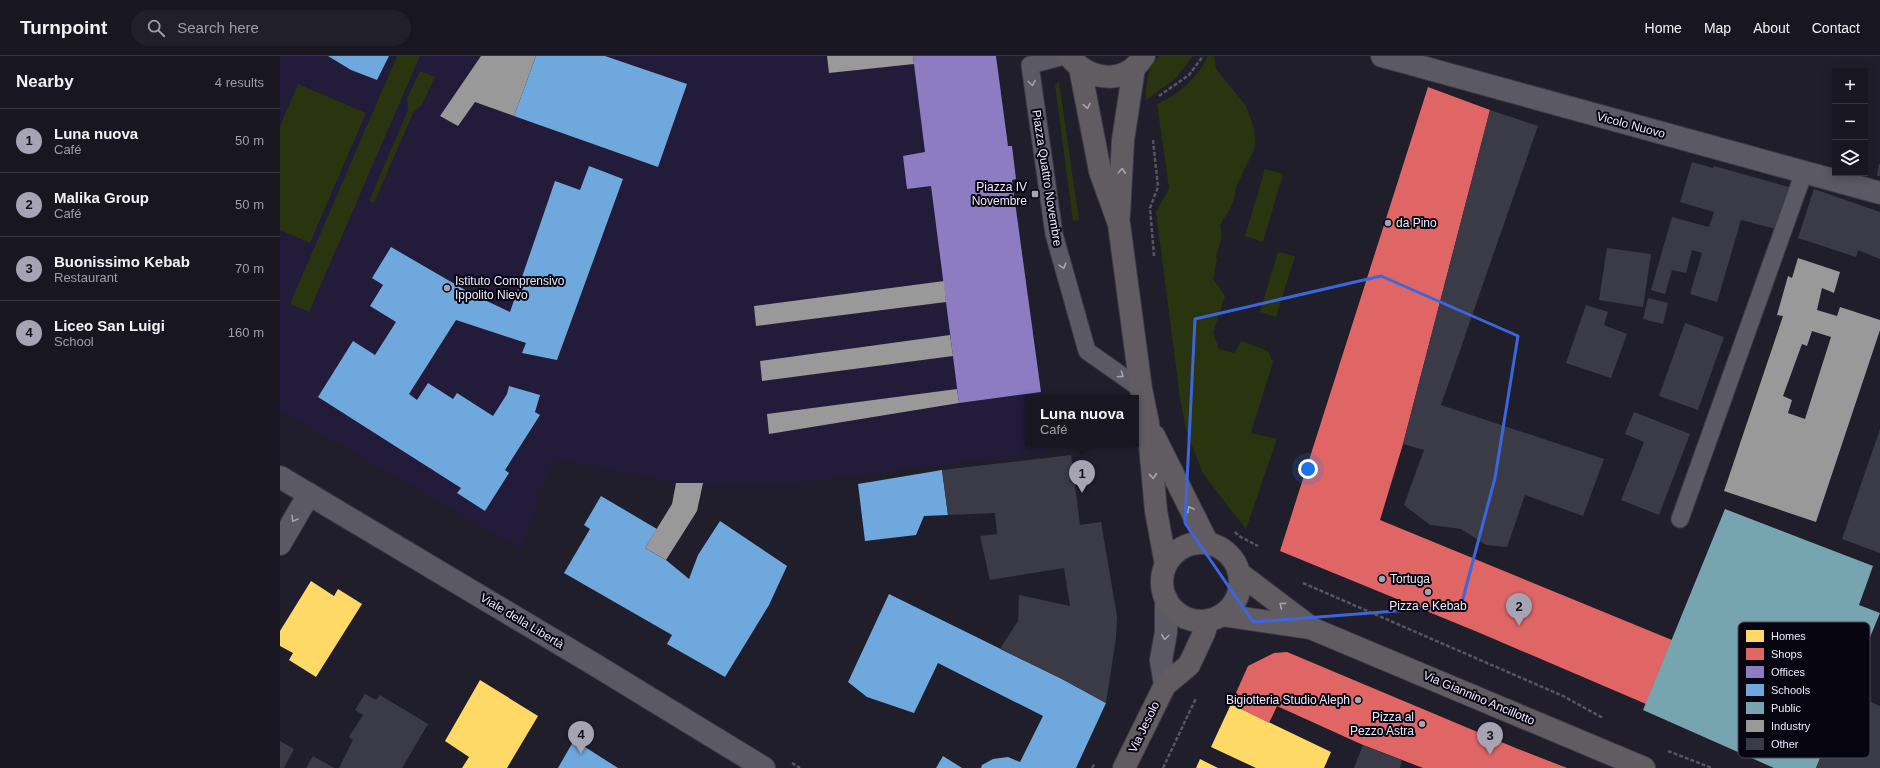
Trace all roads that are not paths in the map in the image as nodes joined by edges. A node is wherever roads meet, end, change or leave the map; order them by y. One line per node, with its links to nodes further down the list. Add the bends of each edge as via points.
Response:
1 (1382, 56): 4 (street, Vicolo Nuovo)
2 (1071, 60): 3 (street, via 1093,75 1107,77 1122,74); 6 (street, one-way to 6, via 1100,171); 7 (lane, Piazza Quattro Novembre, one-way to 7, via 1030,65 1054,234 1087,351)
3 (1139, 62): 6 (street, one-way to 3, via 1123,140)
4 (1804, 172): 5 (street, Vicolo Nuovo); 11 (lane)
5 (1880, 193)
6 (1119, 224): 7 (street)
7 (1141, 390): 8 (street)
8 (1148, 423): 13 (street, one-way to 8); 14 (street, one-way to 14, via 1156,511)
9 (280, 477): 10 (street, Viale della Libertà)
10 (309, 494): 12 (street, one-way to 12); 20 (street, Viale della Libertà)
11 (1680, 519)
12 (280, 544)
13 (1208, 544): 14 (street, via 1186,546); 15 (street, via 1232,557)
14 (1166, 565): 16 (street, via 1162,581)
15 (1239, 574): 17 (street, via 1237,599 1230,609); 18 (street, Via Giannino Ancillotto, one-way to 15)
16 (1166, 598): 17 (street, via 1174,610 1186,618 1201,621); 19 (street, one-way to 19, via 1166,632 1161,660)
17 (1215, 618): 18 (street, Via Giannino Ancillotto); 19 (street, Via Jesolo, via 1204,633 1189,665)
18 (1313, 629): 22 (street, Via Giannino Ancillotto)
19 (1165, 685): 21 (street, Via Jesolo)
20 (764, 768)
21 (1124, 768)
22 (1644, 768)

